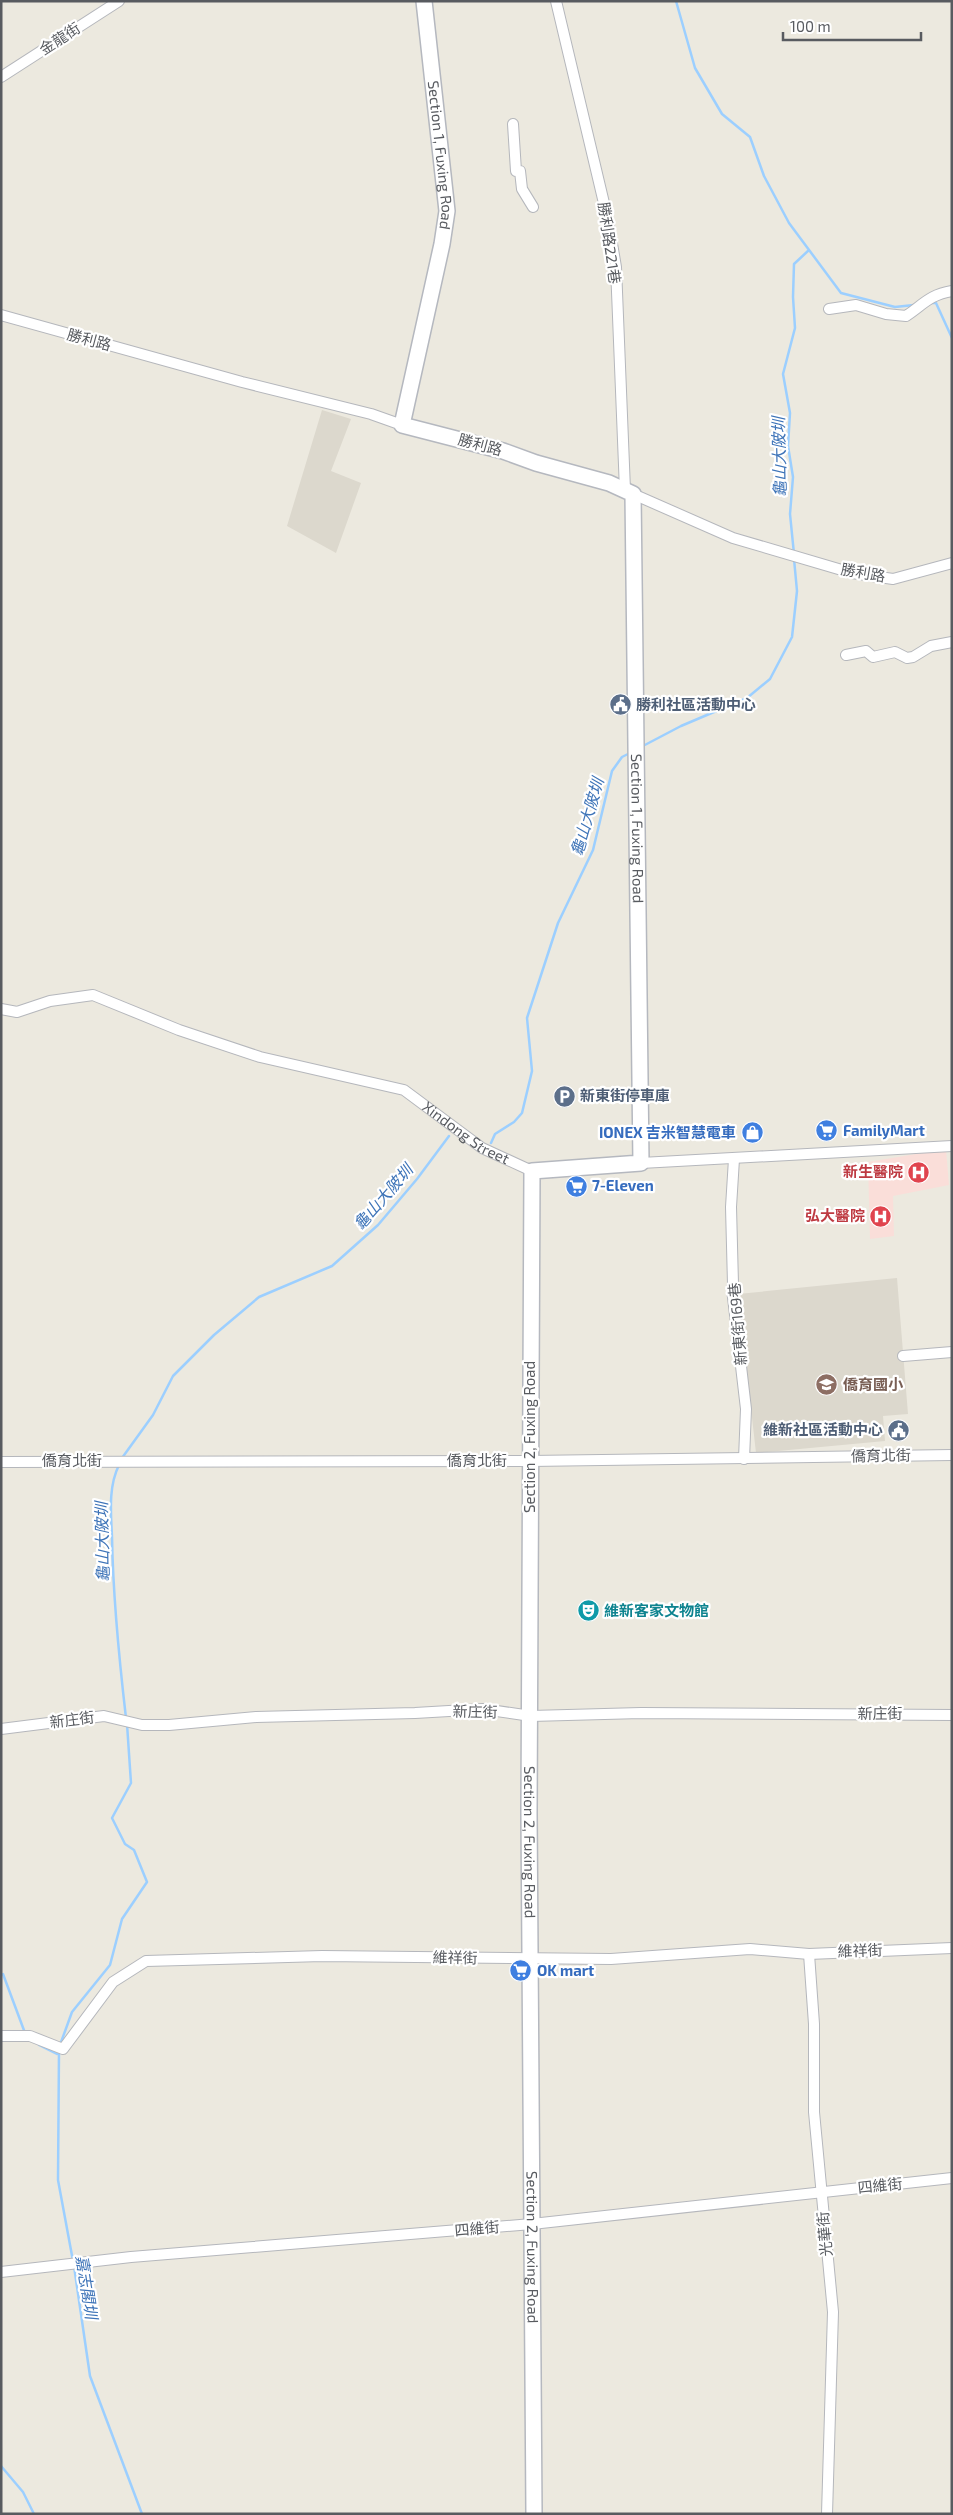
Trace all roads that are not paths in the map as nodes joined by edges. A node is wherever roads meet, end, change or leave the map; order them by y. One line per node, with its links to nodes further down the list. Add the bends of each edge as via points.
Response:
1 (119, 1): 4 (street, 金龍街)
2 (424, 1): 10 (street, Section 1, Fuxing Road, via 447,211)
3 (556, 1): 11 (street, 勝利路221巷, via 608,220 616,268)
4 (1, 77)
5 (513, 124): 6 (street, via 516,171 520,171 522,189)
6 (533, 207)
7 (952, 291): 8 (street, via 936,294 906,316 856,305)
8 (829, 309)
9 (1, 316): 10 (street, 勝利路)
10 (402, 425): 11 (street, 勝利路, via 503,451)
11 (629, 492): 13 (street, 勝利路, via 733,538 852,573 893,578); 20 (street, Section 1, Fuxing Road)
12 (952, 563): 13 (street, 勝利路)
13 (934, 568): 14 (street)
14 (952, 571)
15 (952, 642): 16 (street, via 931,646 913,658 896,652 873,657 866,651)
16 (846, 655)
17 (1, 1009): 21 (street, Xindong Street, via 17,1012 50,1001 93,995 179,1030 260,1057 404,1090 482,1148)
18 (952, 1146): 19 (street, Xindong Street)
19 (734, 1159): 20 (street, Xindong Street); 25 (street, 新東街169巷, via 732,1289 746,1409)
20 (641, 1163): 21 (street, Xindong Street)
21 (532, 1171): 26 (street, Section 2, Fuxing Road)
22 (952, 1352): 23 (street)
23 (903, 1356)
24 (952, 1455): 25 (street, 僑育北街)
25 (744, 1459): 26 (street, 僑育北街)
26 (530, 1461): 27 (street, 僑育北街); 29 (street, Section 2, Fuxing Road)
27 (1, 1462)
28 (952, 1715): 29 (street, 新庄街)
29 (531, 1716): 30 (street, 新庄街, via 483,1709 256,1716 168,1725 142,1724 104,1716); 33 (street, Section 2, Fuxing Road)
30 (1, 1729)
31 (952, 1948): 32 (street, 維祥街)
32 (809, 1954): 33 (street, 維祥街, via 750,1949 611,1959); 36 (street, 光華街)
33 (531, 1959): 34 (street, 維祥街, via 314,1956 146,1961 113,1982 63,2050 30,2036); 37 (street, Section 2, Fuxing Road)
34 (1, 2036)
35 (952, 2178): 36 (street, 四維街)
36 (820, 2192): 37 (street, 四維街); 40 (street, 光華街, via 833,2312)
37 (532, 2224): 38 (street, 四維街, via 122,2258); 39 (street, Section 2, Fuxing Road)
38 (1, 2272)
39 (534, 2514)
40 (827, 2514)

